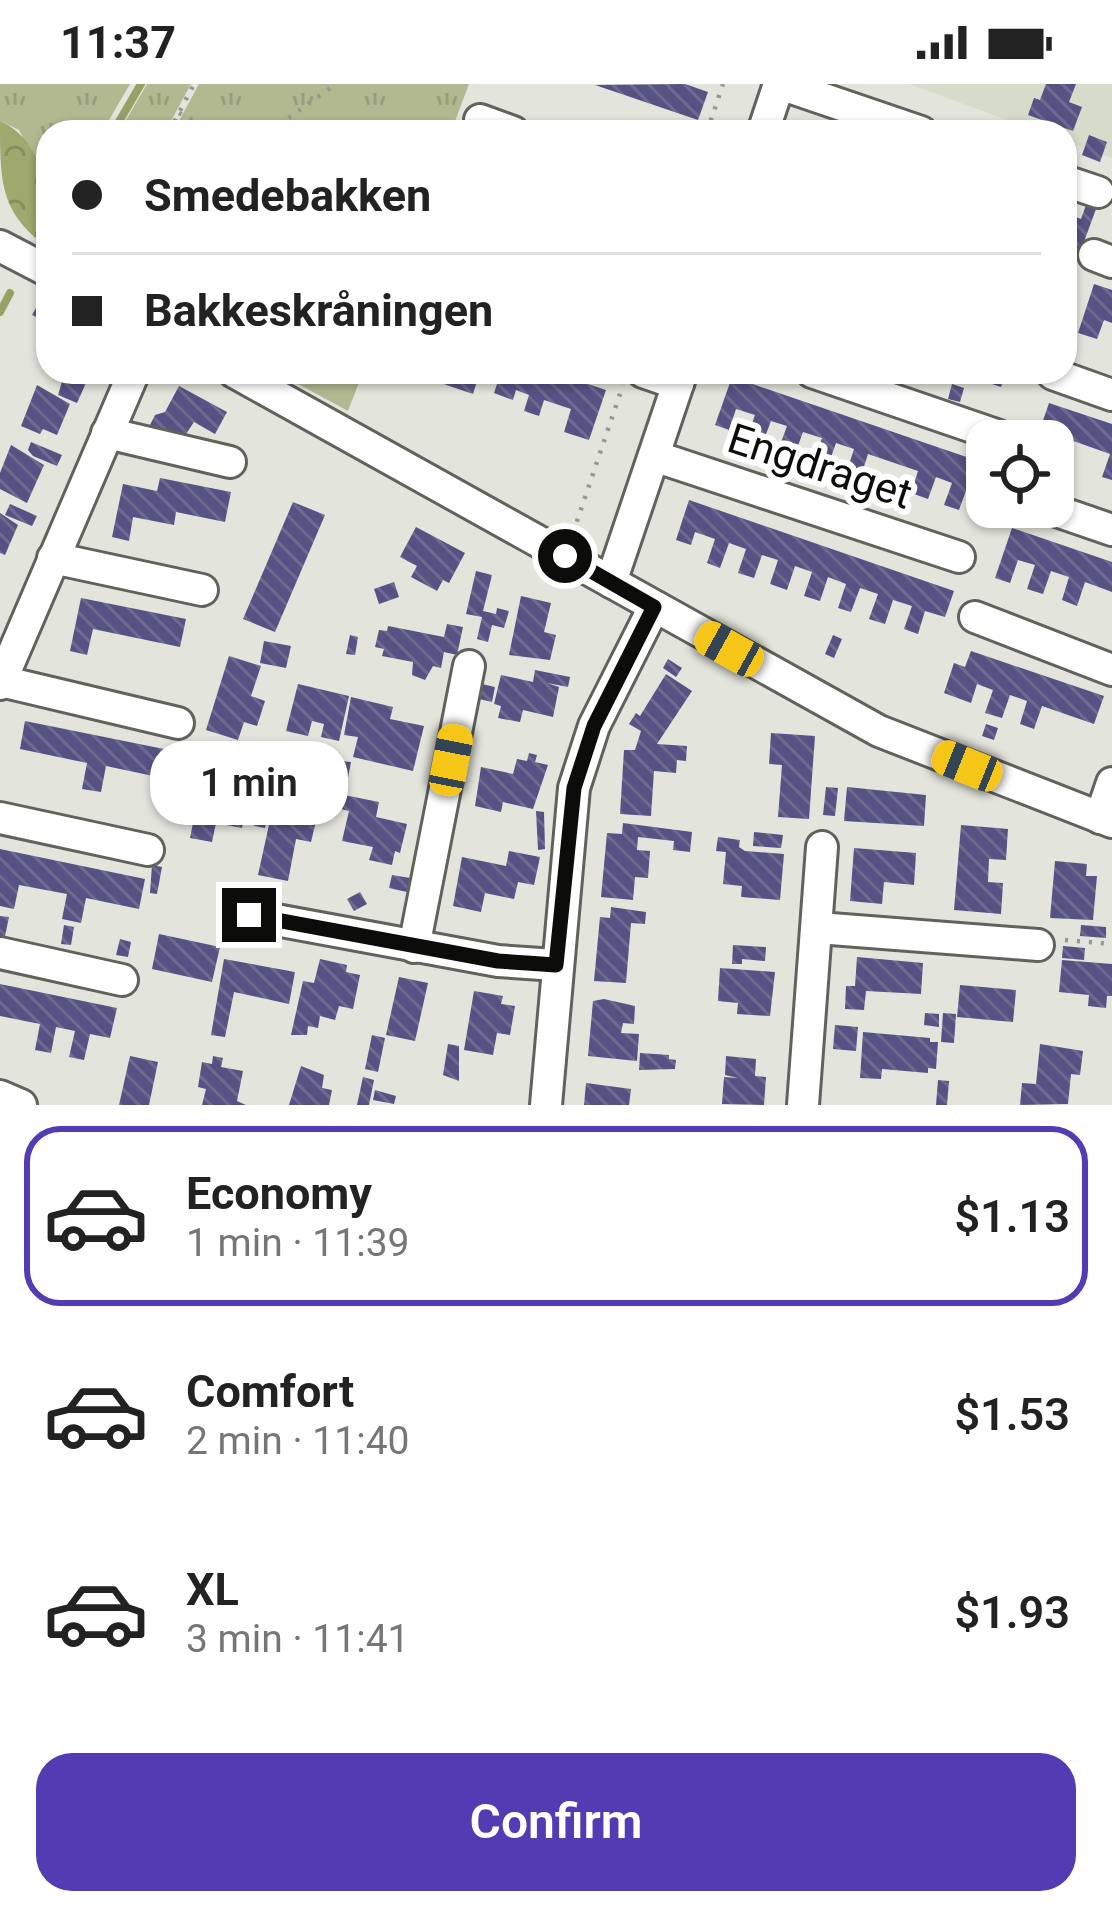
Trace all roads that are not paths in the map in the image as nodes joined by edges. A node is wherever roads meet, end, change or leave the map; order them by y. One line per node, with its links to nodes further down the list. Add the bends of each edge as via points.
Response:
1 (779, 84): 2 (street); 3 (street)
2 (767, 120)
3 (886, 120)
4 (1077, 185): 5 (street)
5 (1098, 192)
6 (0, 246): 7 (street)
7 (36, 265)
8 (1077, 382): 13 (street)
9 (129, 384): 15 (street)
10 (256, 384): 22 (street)
11 (678, 384): 16 (street)
12 (847, 384): 14 (street, Engdraget)
13 (1112, 394)
14 (966, 424)
15 (107, 433): 17 (street); 21 (street)
16 (654, 456): 20 (street, Engdraget); 22 (street)
17 (230, 462)
18 (1074, 517): 19 (street)
19 (1112, 530)
20 (959, 556)
21 (53, 558): 23 (street); 28 (street)
22 (611, 582): 24 (street)
23 (202, 590)
24 (654, 607): 32 (street, via 879,731); 40 (street, via 594,726 574,788)
25 (975, 616): 27 (street)
26 (469, 666): 38 (street)
27 (1112, 670)
28 (1, 683): 29 (street)
29 (178, 723)
30 (1112, 783): 32 (street)
31 (0, 818): 34 (street)
32 (1106, 820)
33 (822, 847): 36 (street)
34 (148, 850)
35 (249, 915): 38 (street)
36 (818, 928): 37 (street); 45 (street)
37 (1037, 945)
38 (415, 947): 40 (street)
39 (0, 952): 41 (street)
40 (556, 965): 44 (street)
41 (122, 980)
42 (0, 1096): 43 (street)
43 (21, 1105)
44 (546, 1105)
45 (802, 1105)

